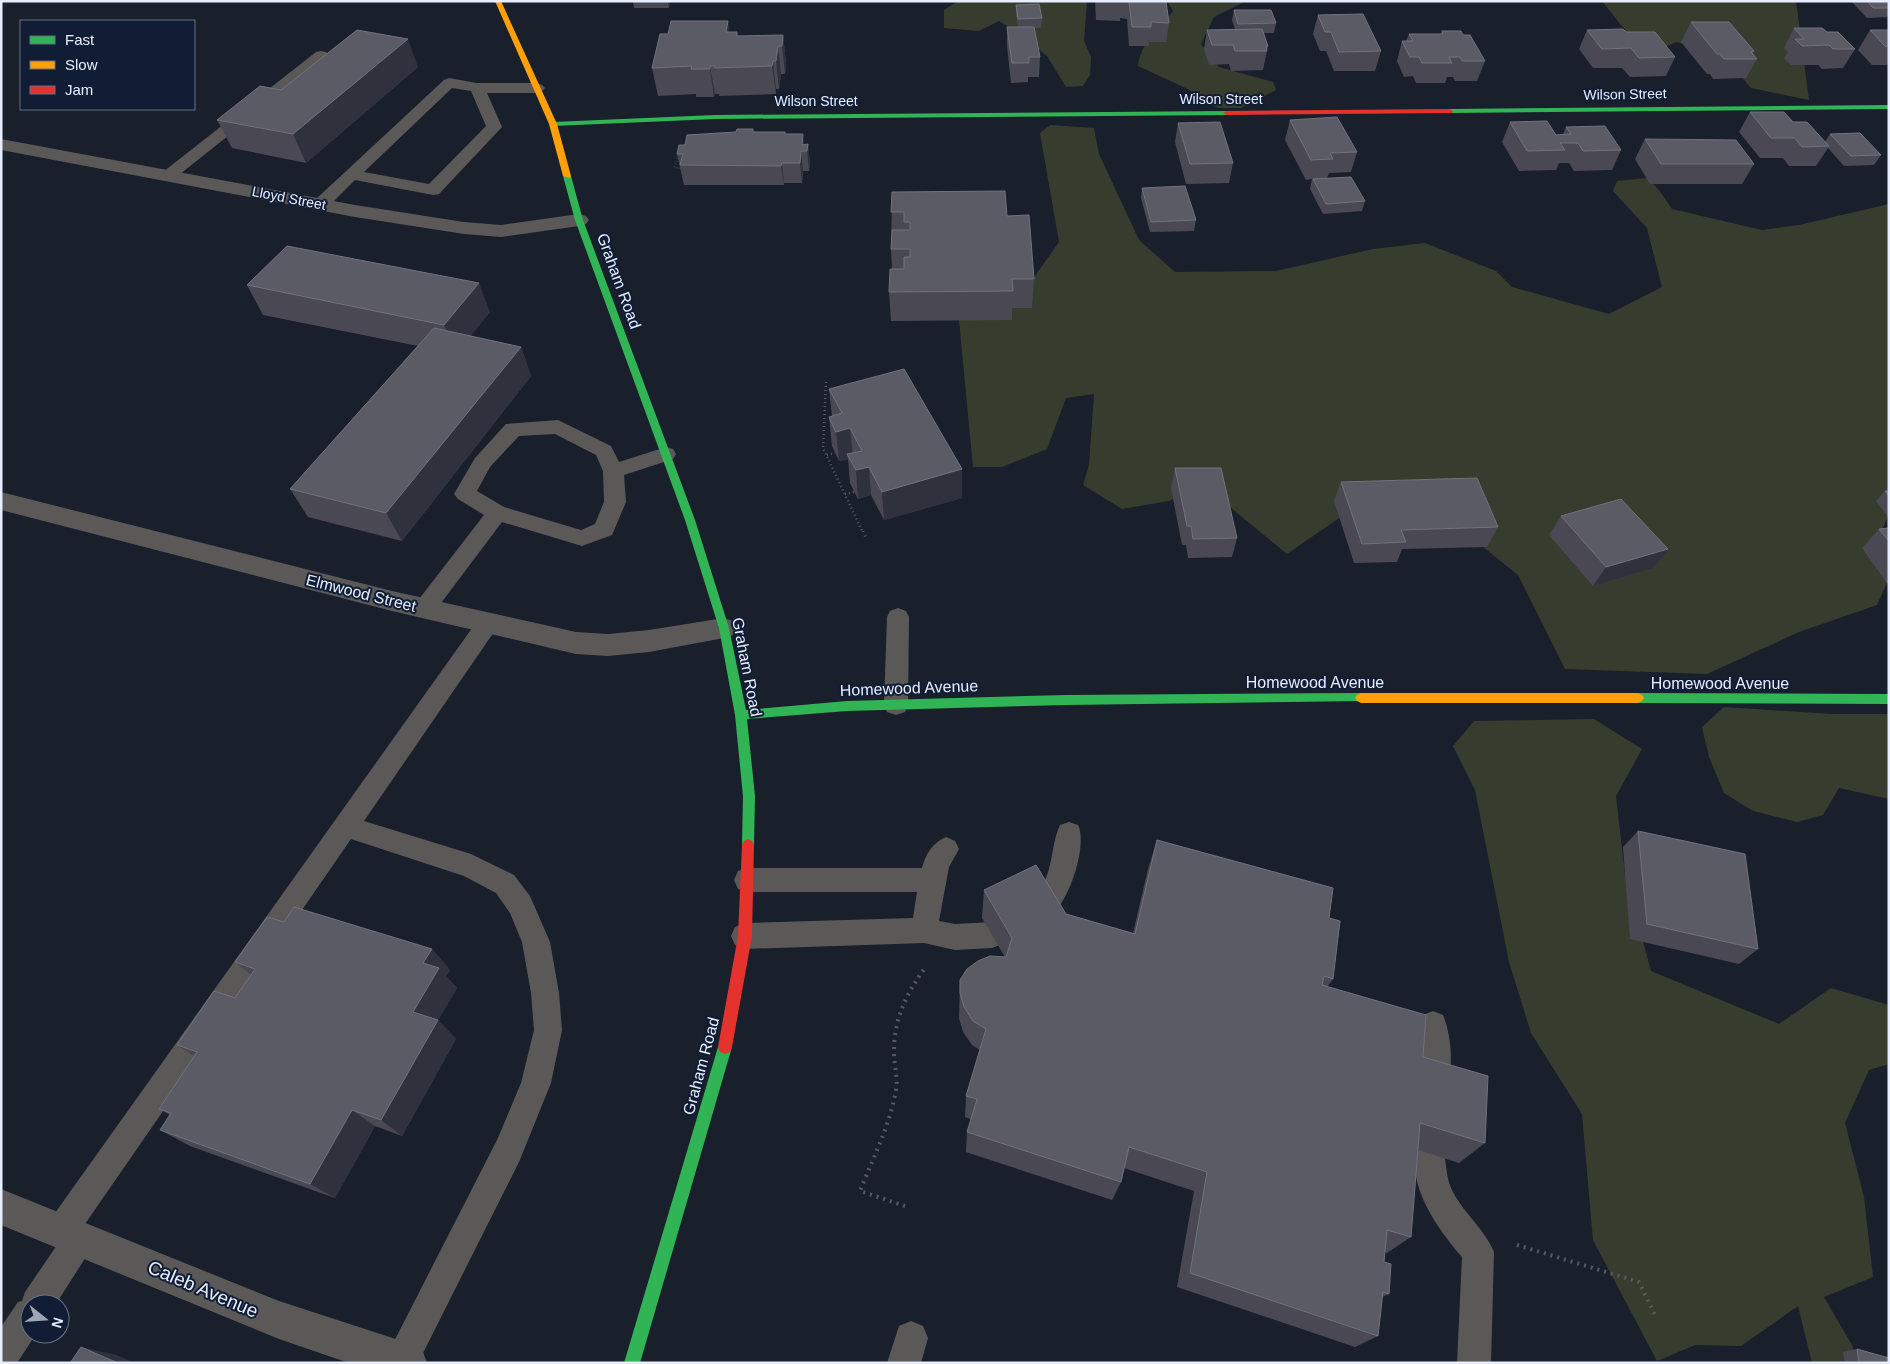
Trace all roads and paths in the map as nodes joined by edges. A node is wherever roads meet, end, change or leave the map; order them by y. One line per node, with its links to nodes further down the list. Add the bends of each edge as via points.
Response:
1 (498, 1): 4 (street, Graham Road)
2 (321, 55): 8 (lane)
3 (477, 88): 4 (lane); 9 (lane, via 450,83); 9 (lane, via 494,127 433,190)
4 (537, 88): 6 (street, Graham Road)
5 (1889, 106): 6 (street, Wilson Street, via 715,117)
6 (553, 124): 11 (street, Graham Road)
7 (1, 144): 8 (street, Lloyd Street)
8 (169, 175): 10 (street, Lloyd Street)
9 (352, 175): 10 (lane)
10 (321, 204): 11 (street, Lloyd Street, via 464,228 501,231)
11 (579, 220): 14 (street, Graham Road)
12 (826, 382): 15 (path, via 823,448)
13 (835, 453): 15 (path)
14 (666, 454): 16 (lane); 25 (street, Graham Road)
15 (827, 455): 18 (path)
16 (613, 471): 20 (lane, via 615,502 604,529 582,538); 20 (lane, via 604,451 558,427 513,429 482,463 465,494)
17 (854, 492): 18 (path)
18 (845, 494): 21 (path)
19 (1, 501): 22 (street, Elmwood Street)
20 (497, 513): 22 (lane)
21 (866, 538)
22 (424, 609): 24 (street, Elmwood Street)
23 (898, 617): 27 (lane)
24 (488, 623): 25 (street, Elmwood Street, via 576,643 608,645 661,640); 29 (lane)
25 (724, 628): 28 (street, Graham Road)
26 (1889, 700): 27 (street, Homewood Avenue, via 1444,697 1066,700)
27 (896, 705): 28 (street, Homewood Avenue)
28 (741, 715): 32 (street, Graham Road, via 750,796)
29 (345, 826): 44 (lane); 50 (lane, via 471,866 505,884 520,905 536,942 545,993 548,1030 536,1083 508,1151)
30 (1069, 833): 34 (lane, via 1060,879 1050,900)
31 (946, 849): 33 (lane, via 936,864)
32 (747, 880): 33 (lane); 37 (street, Graham Road)
33 (933, 880): 35 (lane)
34 (1040, 908)
35 (924, 930): 36 (lane, via 955,937); 37 (lane)
36 (992, 935)
37 (745, 936): 51 (street, Graham Road, via 725,1049)
38 (928, 964): 42 (path, via 900,1005 894,1054 897,1090 860,1192)
39 (1433, 1025): 40 (lane, via 1436,1046)
40 (1433, 1089)
41 (1430, 1154): 52 (lane, via 1435,1191 1478,1252)
42 (905, 1206)
43 (1, 1207): 44 (street, Caleb Avenue)
44 (71, 1234): 46 (lane); 50 (street, Caleb Avenue, via 279,1320)
45 (1515, 1245): 47 (path, via 1639,1282)
46 (42, 1294)
47 (1656, 1316)
48 (20, 1329): 49 (lane)
49 (1, 1357)
50 (404, 1362)
51 (632, 1363)
52 (1474, 1363)

